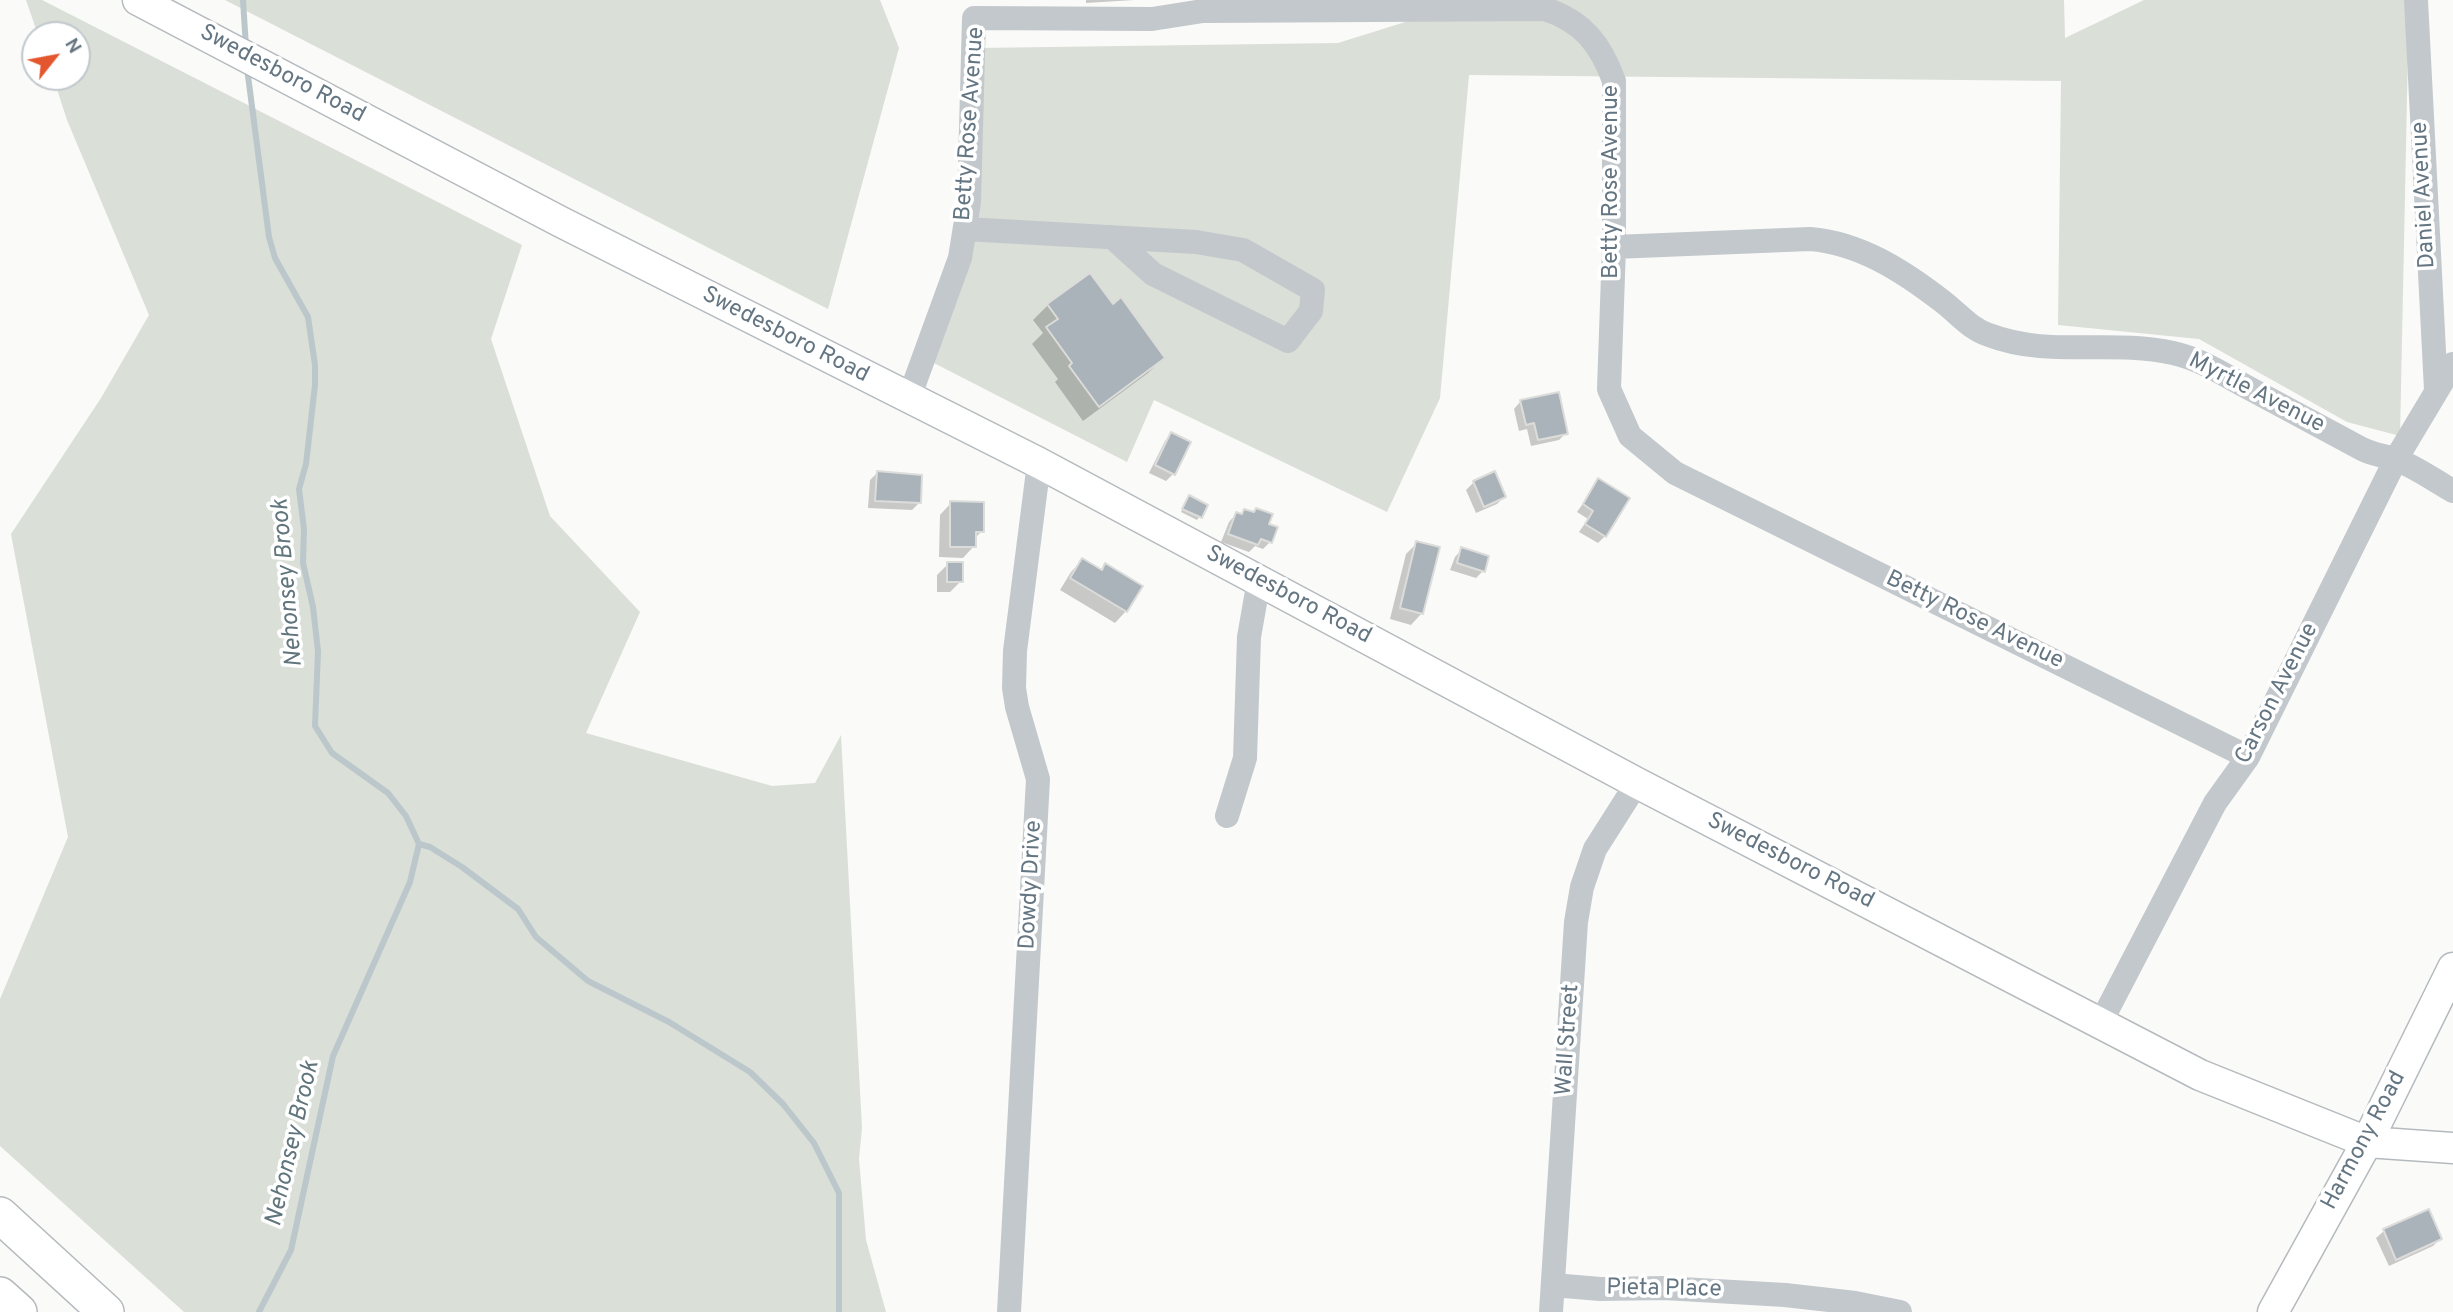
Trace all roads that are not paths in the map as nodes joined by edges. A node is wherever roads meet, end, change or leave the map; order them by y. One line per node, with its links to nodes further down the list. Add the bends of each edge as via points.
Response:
1 (138, 0): 11 (main road, Swedesboro Road)
2 (2416, 0): 10 (street, Daniel Avenue)
3 (1461, 5): 4 (street, Betty Rose Avenue); 5 (street, Betty Rose Avenue, via 1203,11 1152,19)
4 (1565, 7): 8 (street, Betty Rose Avenue, via 1588,34 1614,81)
5 (974, 9): 6 (street, Betty Rose Avenue)
6 (965, 229): 7 (street); 11 (street, Betty Rose Avenue, via 960,258)
7 (1112, 237): 7 (street, via 1243,250 1313,290 1311,311 1289,341 1153,274)
8 (1614, 247): 12 (street, Myrtle Avenue, via 1829,241 1882,261 1945,303 1972,329 1990,336 2045,348 2130,346 2195,359 2378,457); 16 (street, Betty Rose Avenue, via 1609,389 1630,436 1675,473)
9 (2453, 365): 10 (street, Carson Avenue)
10 (2436, 390): 12 (street, Carson Avenue)
11 (909, 398): 13 (main road, Swedesboro Road)
12 (2396, 459): 14 (street, Myrtle Avenue); 16 (street, Carson Avenue)
13 (1039, 463): 15 (main road, Swedesboro Road); 29 (street, Dowdy Drive, via 1014,669 1017,707 1038,779)
14 (2453, 491)
15 (1259, 580): 17 (main road, Swedesboro Road); 18 (street, via 1249,637 1245,758)
16 (2248, 757): 21 (street, Carson Avenue, via 2215,803)
17 (1637, 783): 21 (main road, Swedesboro Road); 25 (street, Wall Street, via 1595,849 1578,910)
18 (1227, 816)
19 (2453, 968): 20 (main road, Harmony Road)
20 (2445, 996): 22 (main road, Harmony Road)
21 (2101, 1022): 22 (main road, Swedesboro Road, via 2200,1075)
22 (2367, 1142): 23 (main road, Swedesboro Road); 32 (main road, Harmony Road)
23 (2453, 1148)
24 (0, 1215): 28 (highway)
25 (1553, 1285): 30 (street, Wall Street); 31 (street, Pieta Place, via 1785,1295)
26 (0, 1295): 27 (highway)
27 (19, 1312)
28 (106, 1312)
29 (1009, 1312)
30 (1551, 1312)
31 (1900, 1312)
32 (2273, 1312)

